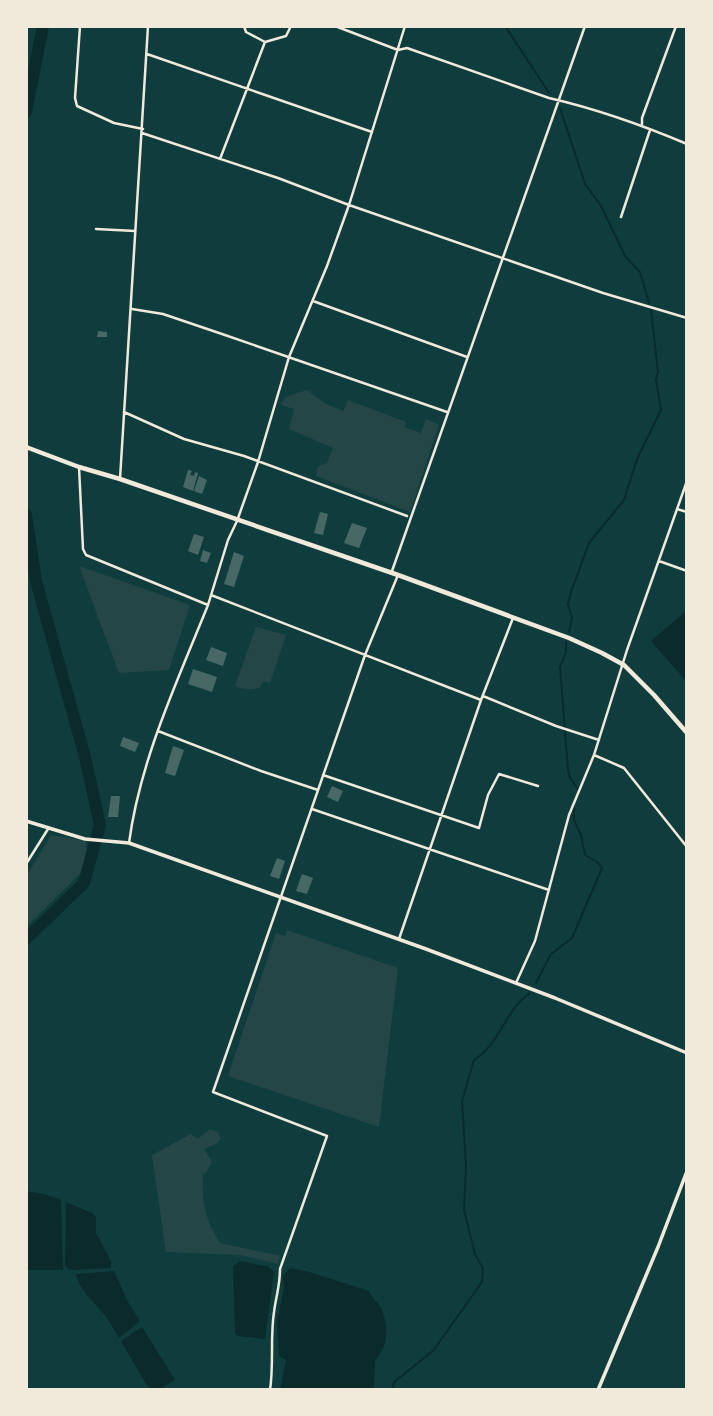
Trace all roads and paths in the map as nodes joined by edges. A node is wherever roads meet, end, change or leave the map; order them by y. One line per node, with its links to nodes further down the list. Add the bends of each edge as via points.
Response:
1 (80, 26): 15 (street, via 78,106)
2 (148, 26): 11 (street)
3 (244, 26): 9 (street, via 246,32)
4 (291, 26): 9 (street, via 286,36)
5 (335, 26): 10 (street)
6 (405, 26): 10 (street)
7 (584, 26): 13 (street)
8 (676, 26): 14 (street, via 642,118 641,123)
9 (265, 42): 12 (street)
10 (398, 50): 13 (street, via 407,48); 16 (street)
11 (146, 54): 12 (street); 15 (street)
12 (246, 88): 16 (street); 18 (street)
13 (558, 100): 14 (street); 23 (street)
14 (650, 128): 17 (street); 20 (street)
15 (142, 131): 18 (street); 22 (street)
16 (372, 132): 19 (street)
17 (687, 144)
18 (220, 160): 19 (street)
19 (349, 205): 23 (street); 24 (street)
20 (621, 217)
21 (96, 229): 22 (street)
22 (135, 231): 25 (street)
23 (502, 256): 26 (street); 28 (street)
24 (312, 300): 27 (street); 28 (street)
25 (132, 309): 27 (street, via 163,314); 29 (street)
26 (687, 318)
27 (289, 357): 30 (street); 32 (street)
28 (467, 357): 30 (street)
29 (124, 412): 32 (street, via 184,439); 34 (street)
30 (448, 412): 42 (street)
31 (26, 447): 33 (main road)
32 (258, 462): 38 (street); 39 (street)
33 (79, 467): 34 (main road); 45 (street, via 86,555)
34 (120, 479): 39 (main road)
35 (687, 481): 36 (street)
36 (677, 509): 37 (street); 40 (street)
37 (687, 512)
38 (407, 516)
39 (237, 521): 42 (main road); 44 (street)
40 (659, 561): 41 (street); 48 (street)
41 (687, 571)
42 (392, 573): 43 (main road)
43 (398, 575): 46 (main road); 47 (street)
44 (211, 595): 45 (street); 47 (street)
45 (208, 605): 50 (street)
46 (513, 618): 48 (main road, via 576,641); 49 (street)
47 (365, 655): 49 (street); 54 (street)
48 (624, 666): 51 (main road); 52 (street)
49 (482, 698): 52 (street); 58 (street)
50 (158, 731): 56 (street); 61 (street, via 134,804)
51 (687, 733)
52 (599, 740): 53 (street)
53 (594, 755): 62 (street, via 624,768); 65 (street, via 569,815)
54 (323, 775): 56 (street); 58 (street)
55 (538, 786): 58 (street, via 499,774 479,828)
56 (318, 790): 57 (street)
57 (312, 808): 63 (street); 66 (street)
58 (441, 814): 63 (street)
59 (26, 821): 60 (street)
60 (48, 829): 61 (street); 64 (street)
61 (128, 843): 66 (street)
62 (687, 847)
63 (431, 848): 65 (street); 67 (street)
64 (26, 864)
65 (549, 890): 68 (street, via 535,941)
66 (282, 898): 67 (street); 71 (street, via 213,1092 327,1136 280,1269)
67 (399, 939): 68 (street)
68 (516, 983): 69 (street)
69 (687, 1053)
70 (687, 1171): 72 (street)
71 (270, 1390)
72 (598, 1390)

